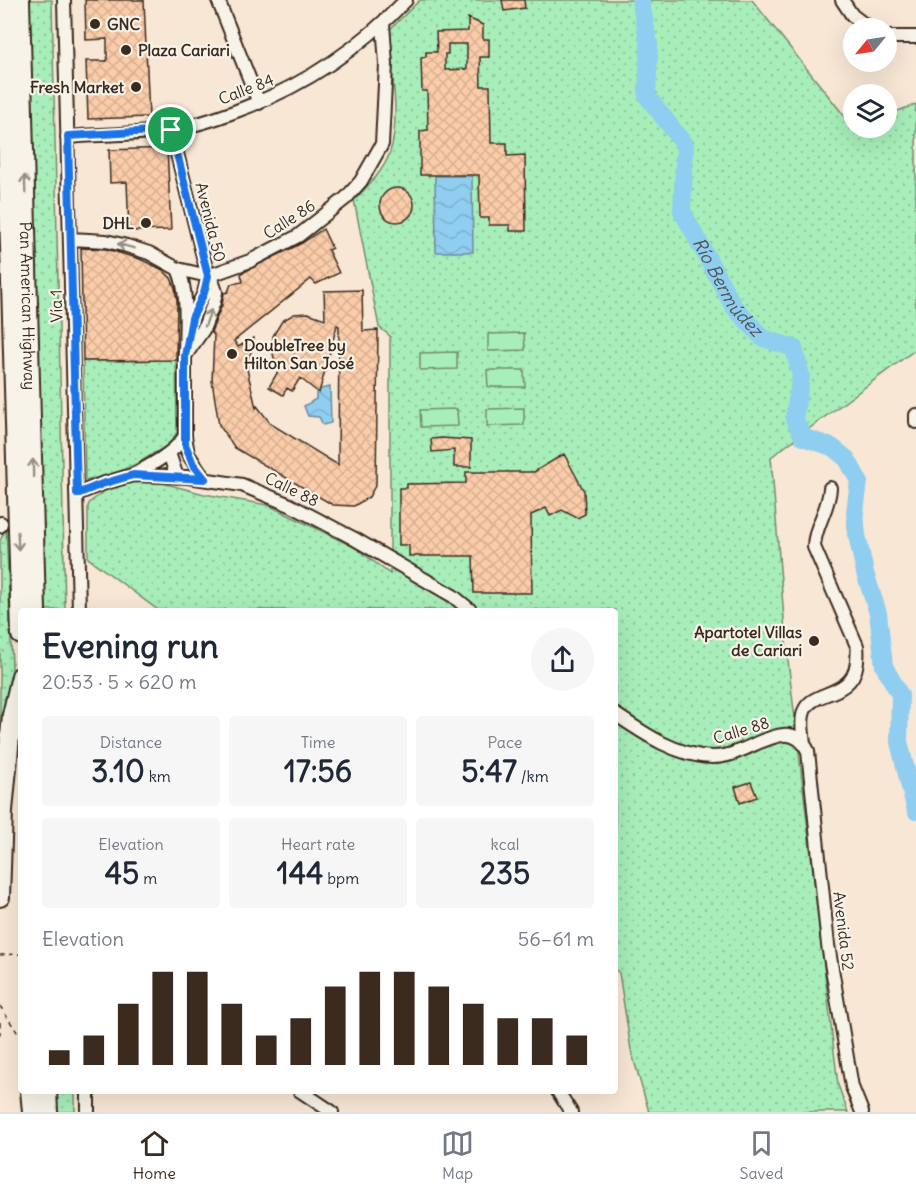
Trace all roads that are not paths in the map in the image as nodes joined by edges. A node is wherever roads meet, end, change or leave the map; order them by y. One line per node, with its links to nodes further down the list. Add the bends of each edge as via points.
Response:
1 (3, 0): 15 (highway)
2 (20, 0): 30 (highway, Pan American Highway, one-way to 2)
3 (64, 0): 14 (street, Vía 1)
4 (218, 0): 12 (street)
5 (406, 0): 8 (street, Calle 84)
6 (842, 0): 7 (street)
7 (856, 18)
8 (383, 24): 12 (street, Calle 84, via 323,70); 18 (street, Calle 86, via 386,64 382,144 361,181 298,236 250,261)
9 (897, 37): 10 (street)
10 (916, 37)
11 (0, 61): 15 (highway)
12 (259, 103): 13 (street, Calle 84)
13 (171, 130): 14 (street, Calle 84); 18 (street, Avenida 50)
14 (68, 136): 16 (street, Vía 1)
15 (9, 182): 29 (highway, one-way to 29)
16 (70, 239): 17 (street, one-way to 16, via 127,246); 28 (street, Vía 1)
17 (178, 268): 18 (street); 19 (street, Avenida 50, via 184,292)
18 (208, 276): 19 (street, Avenida 50, one-way to 18, via 192,318)
19 (185, 356): 22 (street, Avenida 50)
20 (916, 415): 21 (street)
21 (916, 422)
22 (184, 435): 23 (street); 26 (street, Avenida 50, via 188,454)
23 (169, 453): 24 (street); 25 (street)
24 (133, 475): 25 (street, Calle 88); 28 (street, Calle 88)
25 (177, 477): 26 (street, Calle 88)
26 (205, 479): 32 (street, Calle 88, via 242,485 290,505 453,596)
27 (830, 488): 35 (street, Avenida 52, via 814,547 857,646 859,661 845,686 810,702 806,708 802,716)
28 (77, 494): 31 (street, Vía 1)
29 (20, 608)
30 (36, 608)
31 (80, 608)
32 (468, 608)
33 (18, 687): 36 (highway, via 3,811)
34 (618, 716): 35 (street, Calle 88, via 651,738 712,757 739,752 770,736 793,736)
35 (806, 747): 47 (street, Avenida 52, via 828,945 852,1087)
36 (0, 897)
37 (30, 1094): 42 (highway)
38 (47, 1094): 43 (highway)
39 (88, 1094): 44 (street)
40 (305, 1094): 45 (street)
41 (560, 1094): 46 (street)
42 (32, 1112)
43 (48, 1112)
44 (88, 1112)
45 (332, 1112)
46 (571, 1112)
47 (862, 1112)

